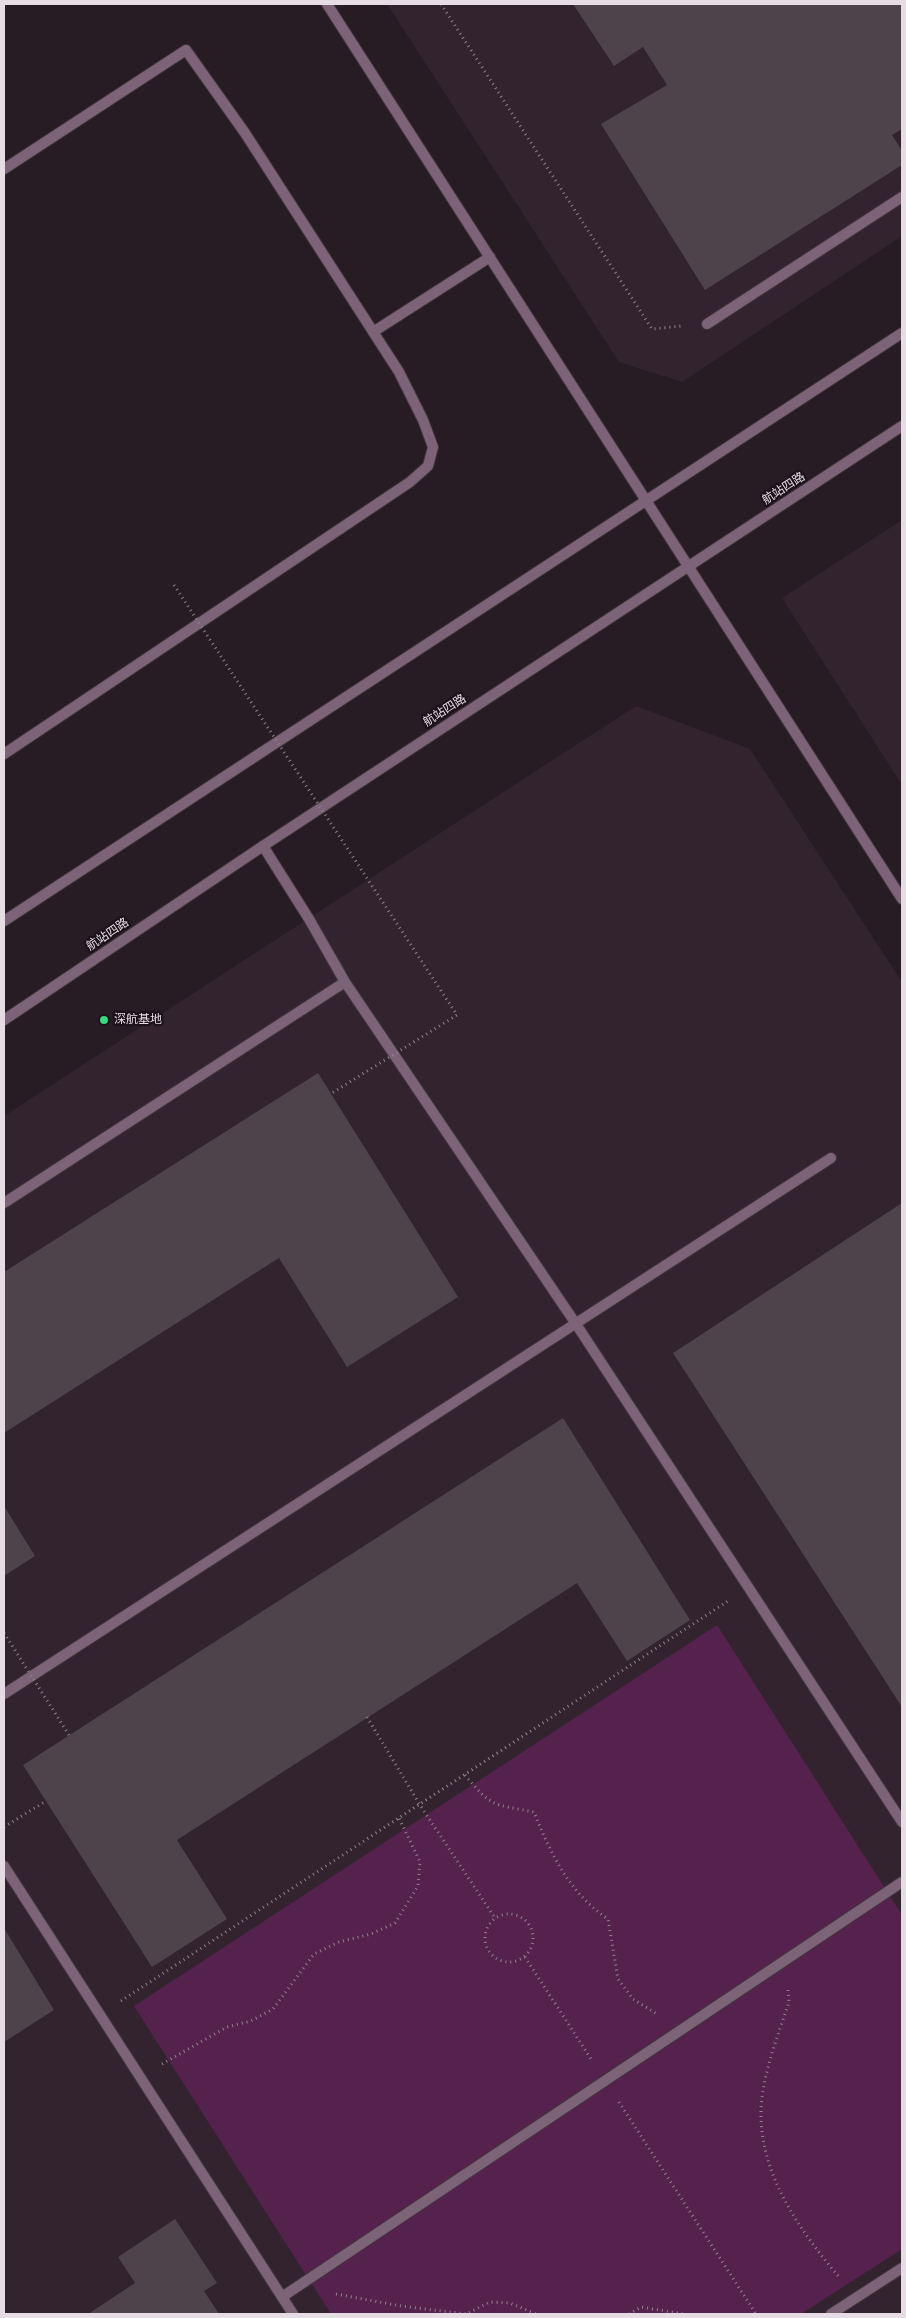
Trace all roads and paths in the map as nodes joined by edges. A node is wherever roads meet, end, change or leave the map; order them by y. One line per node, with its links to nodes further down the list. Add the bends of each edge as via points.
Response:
1 (327, 4): 5 (street)
2 (441, 4): 6 (path, via 652,329)
3 (4, 169): 7 (street, via 186,50 245,133)
4 (902, 197): 6 (street)
5 (490, 257): 7 (street); 10 (street)
6 (707, 324)
7 (373, 332): 13 (street, via 424,420 434,447 428,466 410,482)
8 (902, 333): 10 (street)
9 (902, 426): 11 (street, 航站四路)
10 (646, 500): 11 (street); 16 (street)
11 (688, 566): 14 (street, 航站四路); 15 (street)
12 (174, 585): 19 (path, bridge, via 457,1015)
13 (4, 754)
14 (263, 846): 17 (street); 18 (street, 航站四路)
15 (902, 898)
16 (4, 921)
17 (345, 982): 21 (street); 22 (street)
18 (4, 1020)
19 (332, 1093)
20 (831, 1158): 22 (street)
21 (4, 1203)
22 (576, 1324): 23 (street); 25 (street)
23 (749, 1588): 28 (path); 32 (street)
24 (4, 1633): 27 (path, bridge)
25 (4, 1694)
26 (367, 1717): 30 (path)
27 (69, 1735)
28 (464, 1775): 30 (path); 40 (path, via 484,1798 500,1806 534,1812 542,1834 572,1888 591,1908 608,1919 618,1979 633,1999)
29 (46, 1801): 33 (path)
30 (420, 1805): 31 (path); 36 (path)
31 (399, 1818): 39 (path); 42 (path, via 420,1862 418,1886 395,1923 314,1954 273,2009 251,2021 227,2027)
32 (902, 1822)
33 (4, 1827)
34 (4, 1866): 39 (street)
35 (902, 1882): 38 (street)
36 (495, 1918): 37 (path, via 519,1915 530,1926 533,1942); 37 (path, via 484,1938 489,1953 503,1962)
37 (525, 1957): 41 (path)
38 (778, 1966): 40 (street); 47 (path, via 787,1982 789,2002 768,2070 761,2108 763,2143 780,2192 821,2256)
39 (100, 2015): 42 (street)
40 (681, 2031): 45 (street)
41 (595, 2065)
42 (140, 2078): 46 (street)
43 (616, 2098): 52 (path)
44 (902, 2268): 47 (street)
45 (310, 2279): 46 (street); 49 (path, via 332,2293 401,2306 466,2314 490,2302 510,2303)
46 (282, 2297): 48 (street)
47 (857, 2297): 53 (street)
48 (293, 2314)
49 (536, 2314)
50 (629, 2314): 51 (path, via 642,2307)
51 (684, 2314)
52 (756, 2314)
53 (831, 2314)

